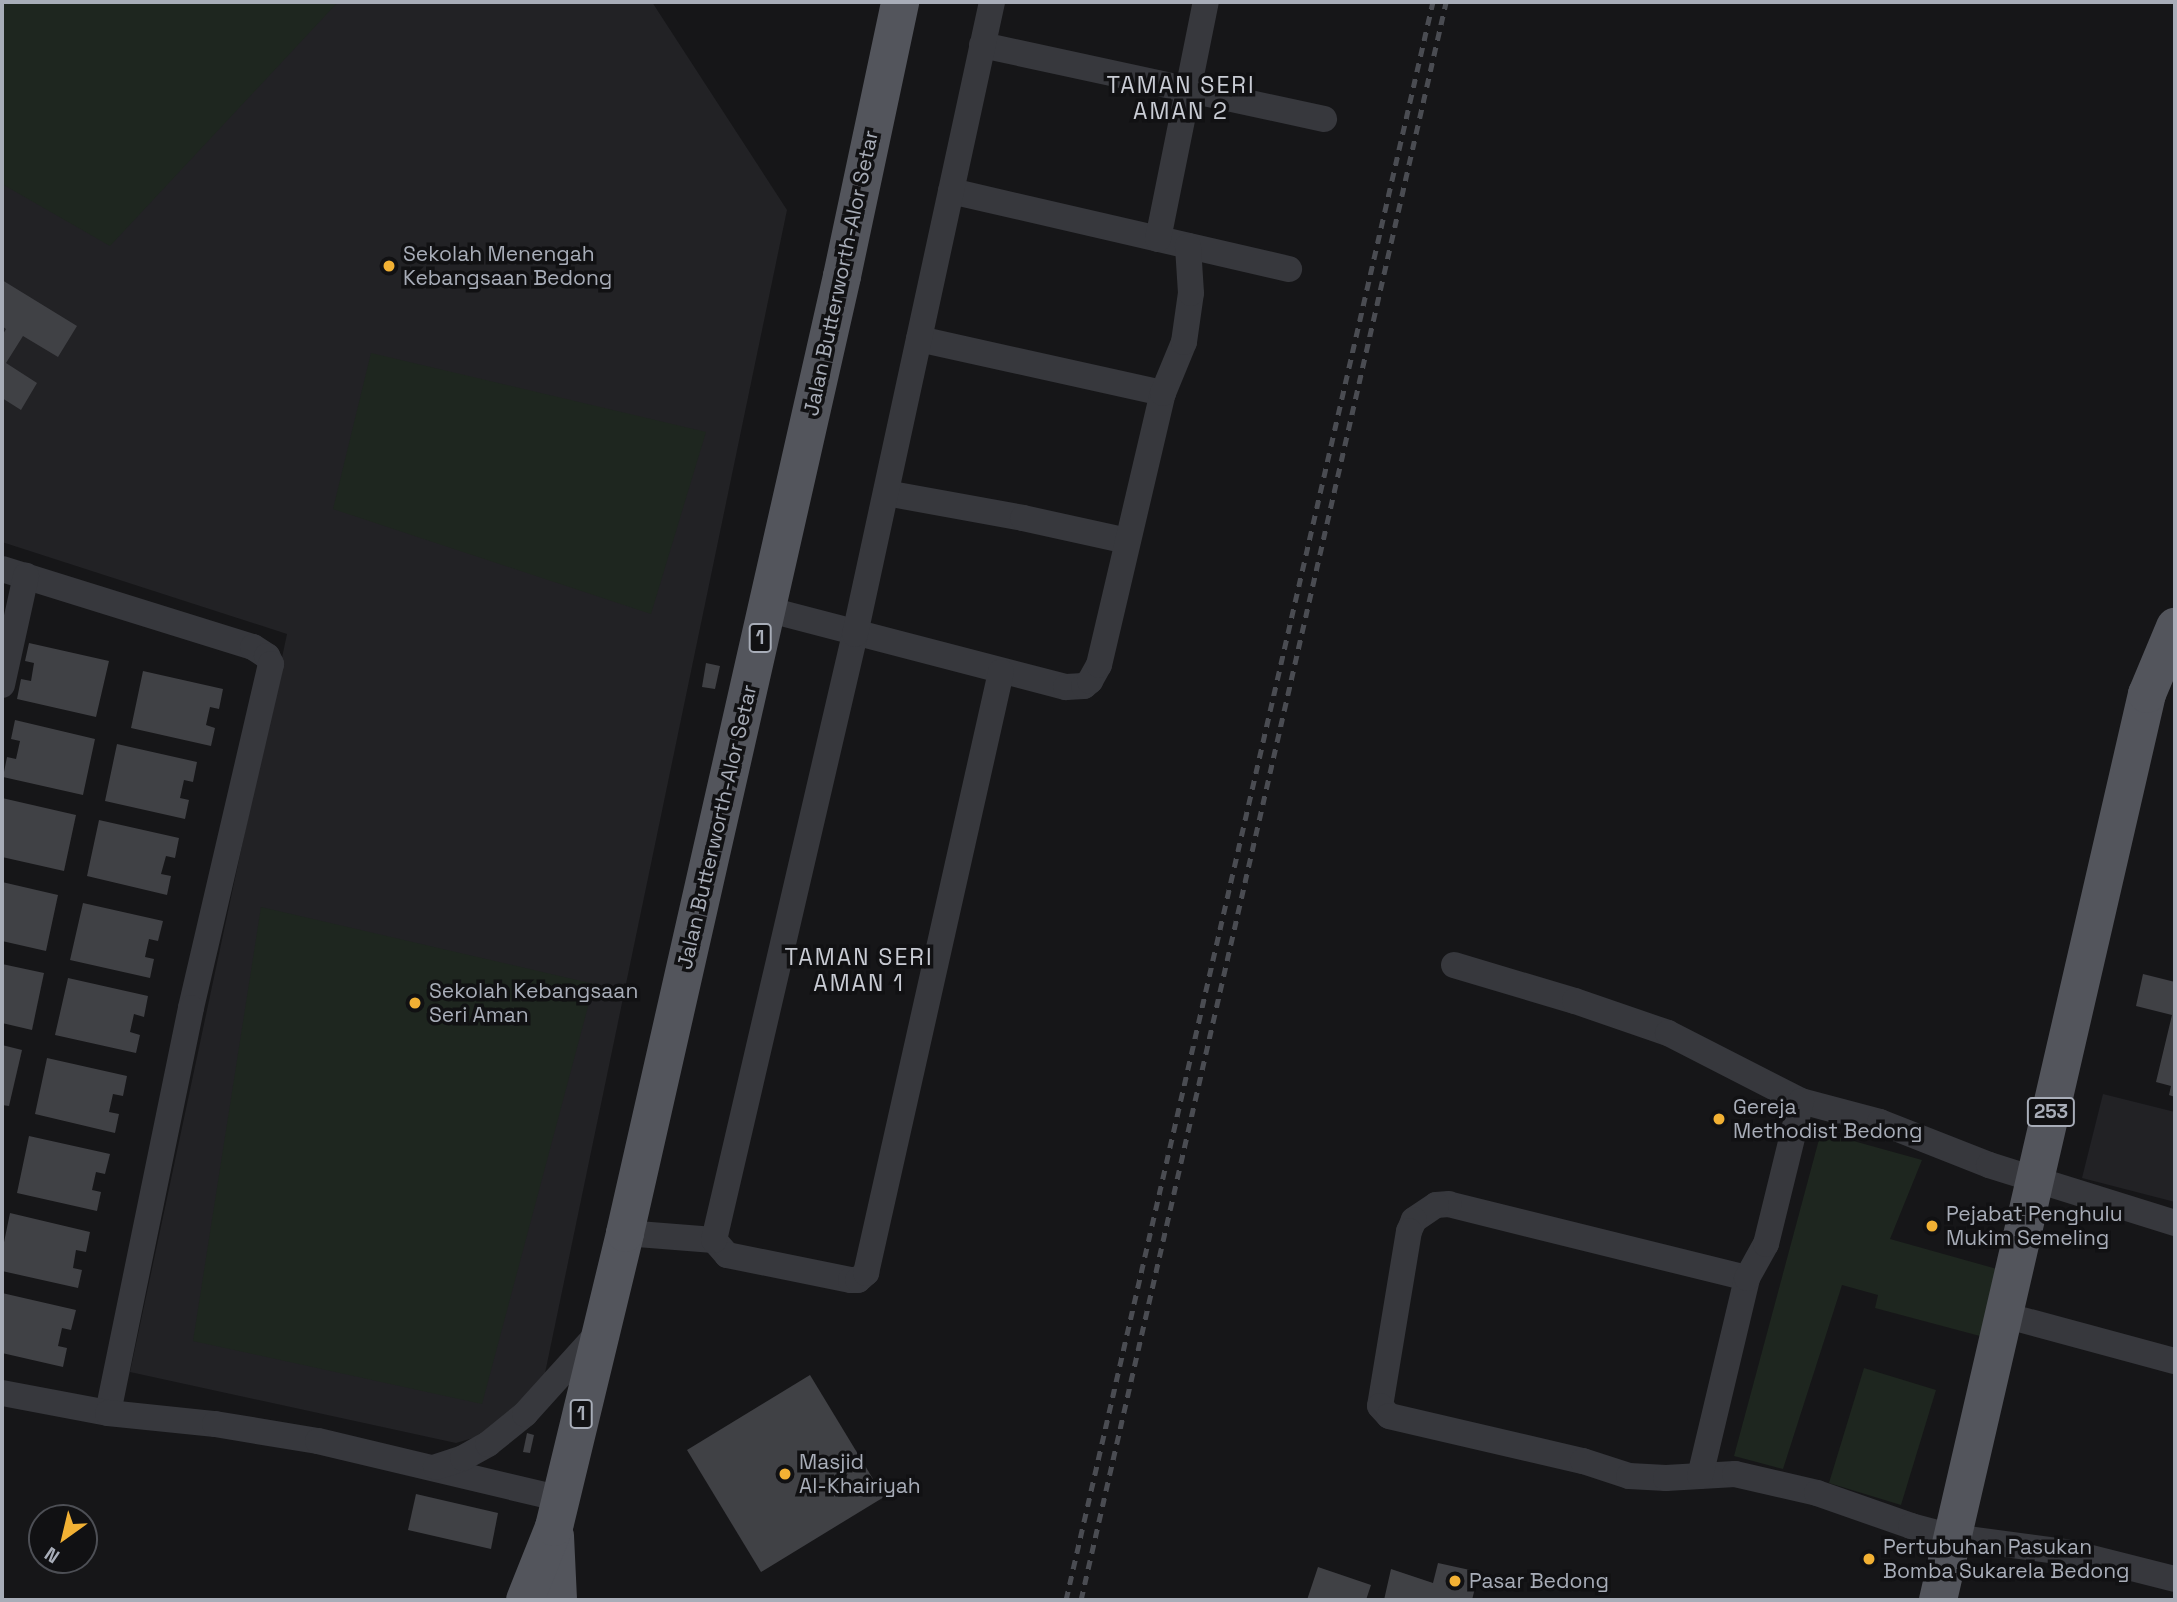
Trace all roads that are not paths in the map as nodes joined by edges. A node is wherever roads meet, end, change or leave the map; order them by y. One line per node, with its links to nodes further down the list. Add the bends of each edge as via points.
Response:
1 (900, 2): 16 (main road, Jalan Butterworth-Alor Setar / 1)
2 (992, 2): 4 (street)
3 (1206, 2): 5 (street)
4 (982, 45): 5 (street); 7 (street)
5 (1190, 93): 6 (street); 8 (street)
6 (1324, 119)
7 (951, 191): 8 (street); 11 (street)
8 (1158, 239): 9 (street)
9 (1188, 246): 10 (street); 12 (street, via 1190,314)
10 (1289, 269)
11 (919, 339): 12 (street); 13 (street)
12 (1163, 393): 14 (street)
13 (886, 492): 14 (street); 18 (street)
14 (1128, 541): 19 (street, via 1099,665 1090,681 1066,687)
15 (14, 573): 20 (street); 32 (street, via 253,647 271,664 191,1008)
16 (766, 609): 18 (street); 25 (main road, Jalan Butterworth-Alor Setar / 1)
17 (2175, 627): 23 (main road, 253, via 2147,694)
18 (855, 634): 19 (street); 26 (street)
19 (1001, 672): 26 (street, via 866,1273 851,1280 727,1255)
20 (2, 685)
21 (1454, 965): 22 (street, via 1668,1033)
22 (1801, 1101): 23 (street, via 1880,1122 1989,1165); 27 (street, via 1766,1244)
23 (2036, 1177): 24 (street); 28 (main road, 253)
24 (2175, 1223)
25 (625, 1233): 26 (street); 29 (main road, Jalan Butterworth-Alor Setar / 1)
26 (714, 1240)
27 (1747, 1278): 34 (street); 34 (street, via 1449,1204 1425,1210 1409,1231 1380,1402 1385,1413 1629,1476)
28 (2004, 1315): 30 (street); 36 (main road, 253)
29 (602, 1328): 33 (street, via 525,1414 488,1444); 35 (main road, Jalan Butterworth-Alor Setar / 1)
30 (2175, 1361)
31 (2, 1393): 32 (street)
32 (107, 1413): 33 (street, via 215,1424)
33 (436, 1467): 35 (street)
34 (1700, 1476): 36 (street, via 1735,1474 1818,1493)
35 (558, 1513): 38 (main road, Jalan Butterworth-Alor Setar / 1); 39 (main road, Jalan Butterworth-Alor Setar / 1)
36 (1952, 1537): 37 (street, via 2072,1553); 40 (main road, 253)
37 (2175, 1579)
38 (525, 1600)
39 (558, 1600)
40 (1938, 1600)

